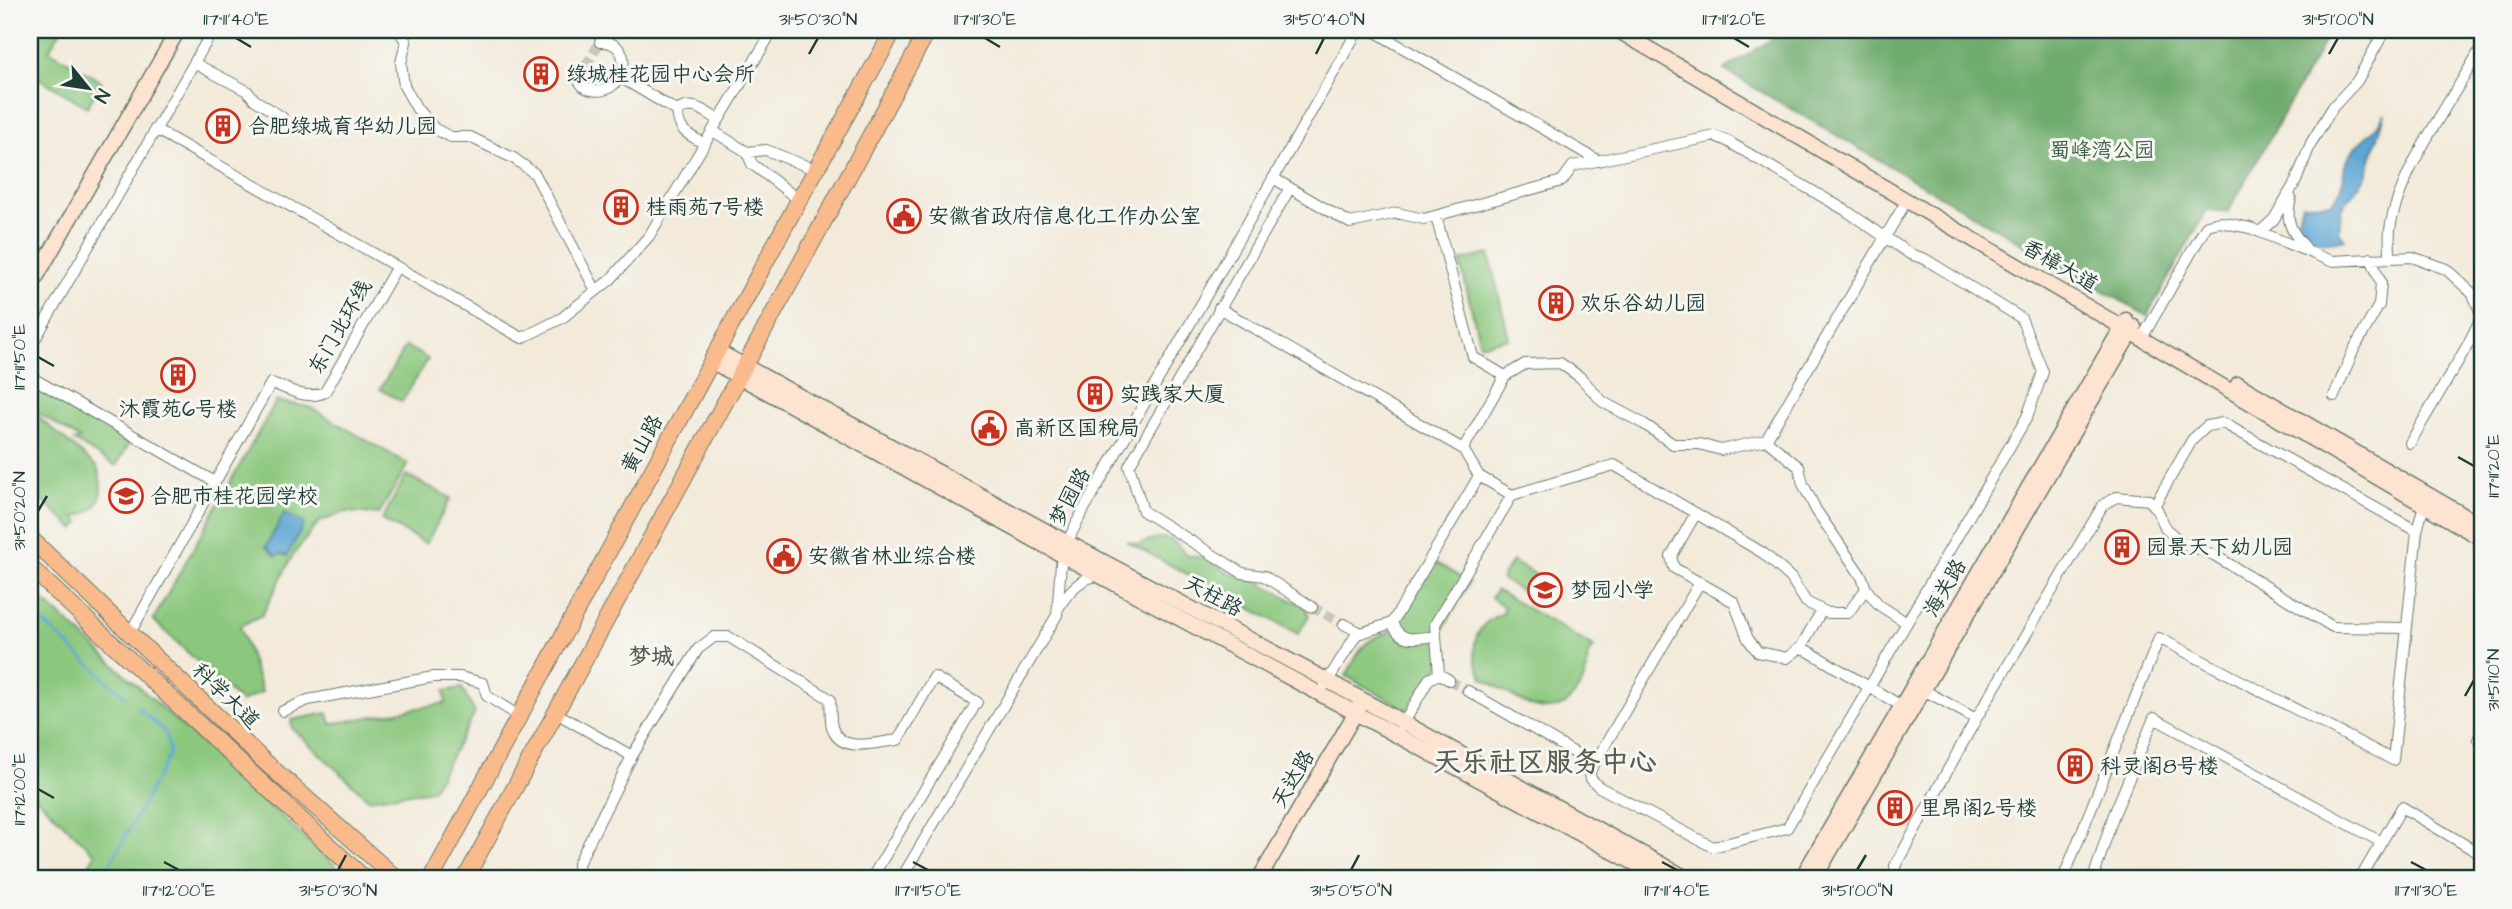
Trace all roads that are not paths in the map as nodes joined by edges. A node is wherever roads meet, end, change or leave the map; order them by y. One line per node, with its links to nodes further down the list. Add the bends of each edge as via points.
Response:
1 (178, 30): 38 (street)
2 (213, 30): 14 (street)
3 (399, 30): 39 (street, via 406,42 401,63 404,86 417,109 435,129 450,137 470,138 535,174)
4 (773, 30): 19 (street)
5 (894, 30): 25 (main road, 黄山路)
6 (928, 30): 45 (main road)
7 (1358, 30): 26 (street, 梦园路)
8 (1373, 30): 24 (street)
9 (1617, 30): 30 (street, 香樟大道)
10 (1629, 30): 41 (street, 香樟大道)
11 (2385, 30): 27 (street, via 2357,81 2333,107 2311,143)
12 (600, 42): 15 (street, via 623,53)
13 (2482, 46): 35 (street, via 2403,188 2390,229)
14 (194, 63): 18 (street, via 247,91); 20 (street)
15 (620, 77): 16 (street, via 612,88 599,91 587,89); 17 (street)
16 (578, 79)
17 (677, 111): 19 (street, via 689,105); 22 (street, via 678,124 686,134)
18 (282, 117)
19 (719, 120): 21 (street)
20 (155, 128): 37 (street); 42 (street)
21 (713, 131): 22 (street); 23 (street)
22 (705, 144): 39 (street, via 649,236)
23 (747, 152): 25 (street, via 766,149); 29 (street, via 752,164)
24 (1599, 161): 31 (street, via 1573,166 1562,181); 33 (street, via 1715,136)
25 (816, 170): 29 (main road, 黄山路)
26 (1273, 177): 28 (street); 61 (street, 梦园路)
27 (2296, 181): 32 (street, via 2274,219); 34 (street, via 2287,213 2290,231)
28 (1290, 188): 31 (street, via 1350,223 1398,213 1424,219); 40 (street)
29 (799, 200): 43 (main road, 黄山路)
30 (1907, 200): 33 (street); 41 (street, 香樟大道)
31 (1436, 216): 46 (street, via 1474,357)
32 (2260, 232): 34 (street); 41 (street, via 2220,222 2207,225)
33 (1885, 237): 48 (street); 70 (street, via 2021,318 2043,372 2027,417)
34 (2308, 251): 36 (street, via 2332,261)
35 (2389, 257): 36 (street); 49 (street, via 2412,257 2446,269 2473,294 2482,316)
36 (2371, 258): 47 (street, via 2381,283 2379,305)
37 (396, 268): 39 (street, via 522,338 562,318); 52 (street, 东门北环线, via 325,392 303,396 271,383)
38 (30, 288)
39 (596, 291)
40 (1219, 308): 50 (street); 66 (street, via 1129,466 1132,477 1143,511 1242,573 1265,576)
41 (2134, 329): 54 (street, 香樟大道); 79 (street, 海关路)
42 (30, 353)
43 (714, 356): 45 (street, 天柱路); 85 (main road, 黄山路)
44 (30, 370): 52 (street, via 36,380)
45 (742, 372): 61 (street, 天柱路); 84 (main road)
46 (1506, 376): 48 (street, via 1525,364 1560,363 1603,402 1673,444 1721,450); 50 (street)
47 (2334, 396)
48 (1766, 440): 65 (street, via 1799,467 1816,510)
49 (2410, 443)
50 (1463, 449): 51 (street)
51 (1479, 476): 53 (street); 69 (street)
52 (215, 482): 74 (street)
53 (1512, 495): 56 (street, via 1614,465); 75 (street, via 1434,624)
54 (2426, 499): 57 (street, 香樟大道); 58 (street); 60 (street, 香樟大道)
55 (2154, 506): 58 (street, via 2192,440 2207,426 2224,423); 72 (street, via 2166,529 2181,542 2214,555 2333,627); 86 (street, via 2149,500 2116,497 2103,505)
56 (1696, 513): 64 (street, via 1671,557 1674,568); 68 (street, via 1763,553 1791,578 1806,602)
57 (2482, 526)
58 (2417, 531): 72 (street)
59 (30, 538): 74 (main road, 科学大道)
60 (2482, 539)
61 (1065, 549): 63 (street, 天柱路); 67 (street, 梦园路); 77 (street, 天柱路)
62 (30, 567): 95 (main road, 科学大道)
63 (1099, 575): 67 (street, via 1080,581); 77 (street, 天柱路)
64 (1700, 582): 76 (street, via 1734,601 1748,639 1758,652 1787,658); 91 (street)
65 (1866, 589): 68 (street, via 1848,613); 70 (street)
66 (1312, 607)
67 (1059, 608): 100 (street, 梦园路)
68 (1822, 610): 76 (street)
69 (1392, 623): 73 (street); 75 (street, via 1403,637)
70 (1907, 623): 78 (street)
71 (1344, 624): 73 (street)
72 (2405, 628): 108 (street, via 2393,760 2159,638)
73 (1358, 632): 77 (street)
74 (130, 633): 96 (main road, 科学大道)
75 (1436, 636): 87 (street, via 1444,677 1429,678)
76 (1801, 648): 78 (street)
77 (1324, 687): 81 (street, 天柱路)
78 (1869, 687): 82 (street); 91 (street, via 1787,828 1713,848 1599,787)
79 (1919, 687): 82 (street, 海关路); 86 (street)
80 (1468, 691): 91 (street, via 1587,760)
81 (1364, 709): 87 (street, 天柱路); 101 (street, 天达路); 102 (street, 天达路)
82 (1907, 709): 105 (street, 海关路); 106 (street, 海关路)
83 (282, 711): 85 (street, via 308,700 433,677 460,677 483,683 487,696)
84 (556, 713): 90 (street); 98 (main road)
85 (519, 716): 97 (main road, 黄山路)
86 (1976, 719): 107 (street, via 1895,866)
87 (1400, 728): 103 (street, 天柱路); 104 (street, 天柱路)
88 (2482, 731): 89 (street, via 2478,740)
89 (2482, 743)
90 (632, 756): 94 (street, via 698,649 714,638 729,637 830,699 832,729 849,745 898,740 934,677 977,702); 99 (street, via 578,864)
91 (1590, 771)
92 (2381, 842): 93 (street, via 2402,807); 109 (street, via 2154,718); 110 (street)
93 (2482, 855)
94 (875, 878)
95 (366, 879)
96 (397, 879)
97 (431, 879)
98 (465, 879)
99 (579, 879)
100 (901, 879)
101 (1259, 879)
102 (1270, 879)
103 (1664, 879)
104 (1688, 879)
105 (1801, 879)
106 (1814, 879)
107 (1896, 879)
108 (2063, 879)
109 (2093, 879)
110 (2360, 879)

